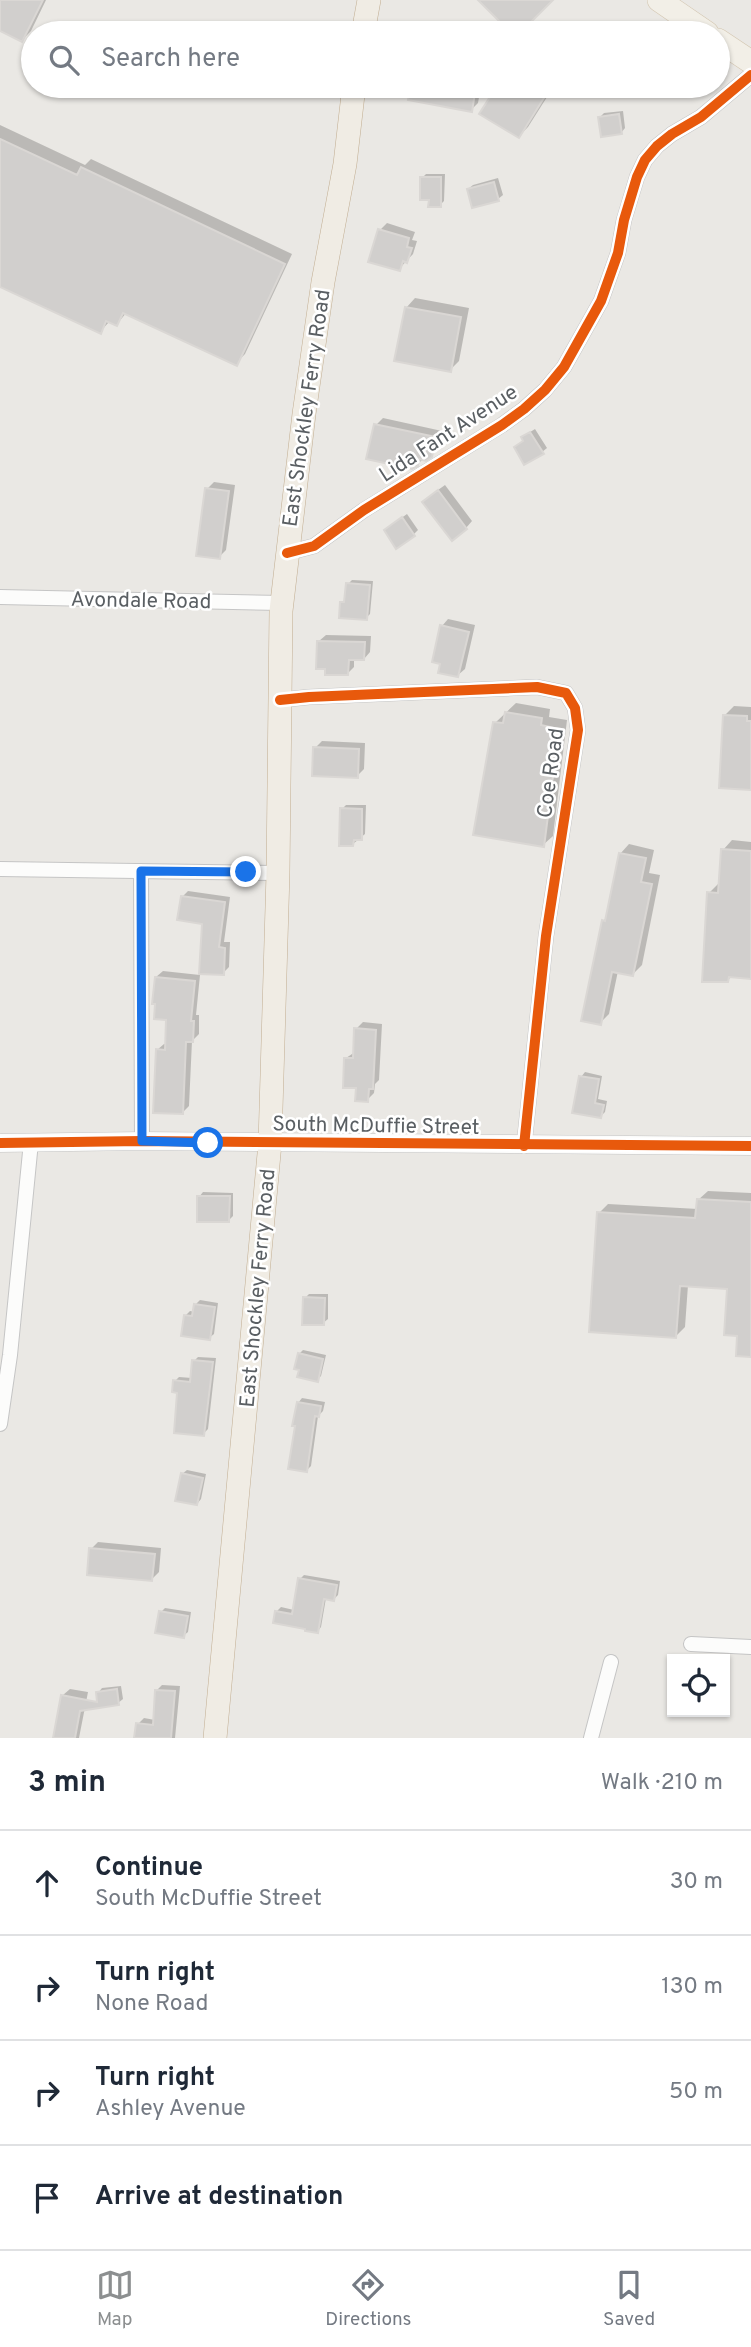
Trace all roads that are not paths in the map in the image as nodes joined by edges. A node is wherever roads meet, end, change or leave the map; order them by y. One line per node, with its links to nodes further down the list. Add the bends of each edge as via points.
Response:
1 (369, 0): 3 (highway)
2 (659, 0): 4 (main road)
3 (365, 21)
4 (690, 21)
5 (730, 48): 6 (main road)
6 (751, 62)
7 (751, 75): 8 (street, Lida Fant Avenue)
8 (730, 93)
9 (353, 98): 11 (highway, East Shockley Ferry Road)
10 (724, 98): 11 (street, Lida Fant Avenue, via 672,134 645,160 601,302 564,367 545,390 502,425 314,546)
11 (287, 553): 13 (highway, East Shockley Ferry Road)
12 (0, 597): 13 (street, Avondale Road)
13 (282, 603): 14 (highway, East Shockley Ferry Road)
14 (281, 700): 17 (highway, East Shockley Ferry Road); 22 (street, Coe Road, via 537,687 566,693 575,708 578,730 546,936)
15 (0, 869): 16 (street)
16 (141, 871): 17 (street); 18 (street)
17 (278, 873): 21 (highway, East Shockley Ferry Road)
18 (142, 1141): 19 (street, South McDuffie Street); 21 (street, South McDuffie Street)
19 (31, 1142): 20 (street, South McDuffie Street); 24 (street)
20 (0, 1143)
21 (270, 1143): 22 (street, South McDuffie Street); 28 (highway, East Shockley Ferry Road)
22 (524, 1146): 23 (street, South McDuffie Street)
23 (751, 1146)
24 (0, 1423)
25 (691, 1644): 26 (street)
26 (751, 1647)
27 (611, 1662): 29 (street)
28 (215, 1738)
29 (591, 1738)

